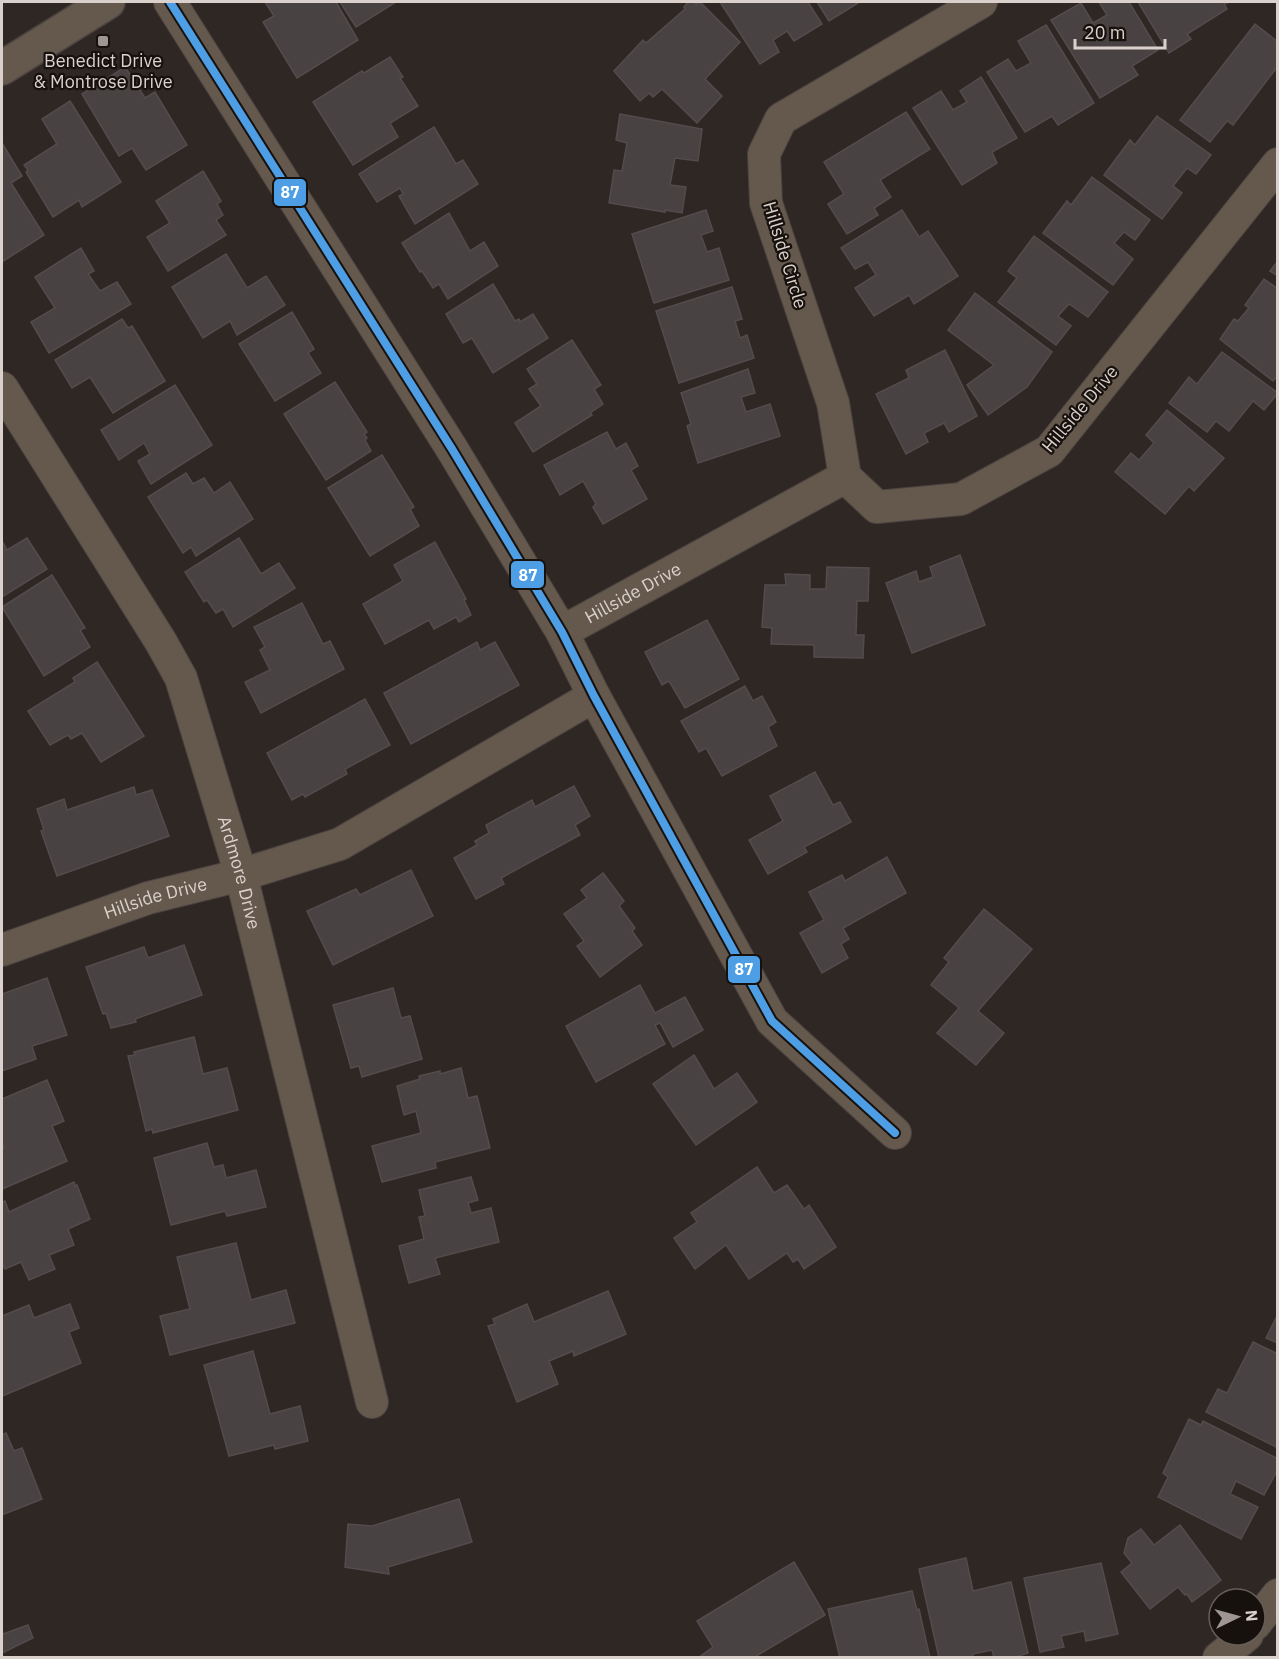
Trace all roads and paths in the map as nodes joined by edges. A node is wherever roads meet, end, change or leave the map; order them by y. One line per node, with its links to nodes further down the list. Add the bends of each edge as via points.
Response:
1 (108, 2): 4 (street)
2 (170, 2): 8 (street, via 452,449)
3 (981, 2): 7 (street, Hillside Circle, via 781,119 764,154 766,203 832,403)
4 (2, 68)
5 (1278, 164): 7 (street, Hillside Drive, via 1048,451 961,499 877,507)
6 (2, 388): 10 (street, Ardmore Drive, via 181,678)
7 (845, 477): 8 (street, Hillside Drive)
8 (562, 632): 9 (street)
9 (594, 696): 10 (street, Hillside Drive, via 340,844); 12 (street, via 772,1021)
10 (241, 875): 11 (street, Hillside Drive, via 148,898); 13 (street, Ardmore Drive)
11 (2, 950)
12 (895, 1133)
13 (372, 1402)
14 (1278, 1595): 15 (street)
15 (1267, 1609)
16 (1232, 1647): 17 (street)
17 (1219, 1658)

